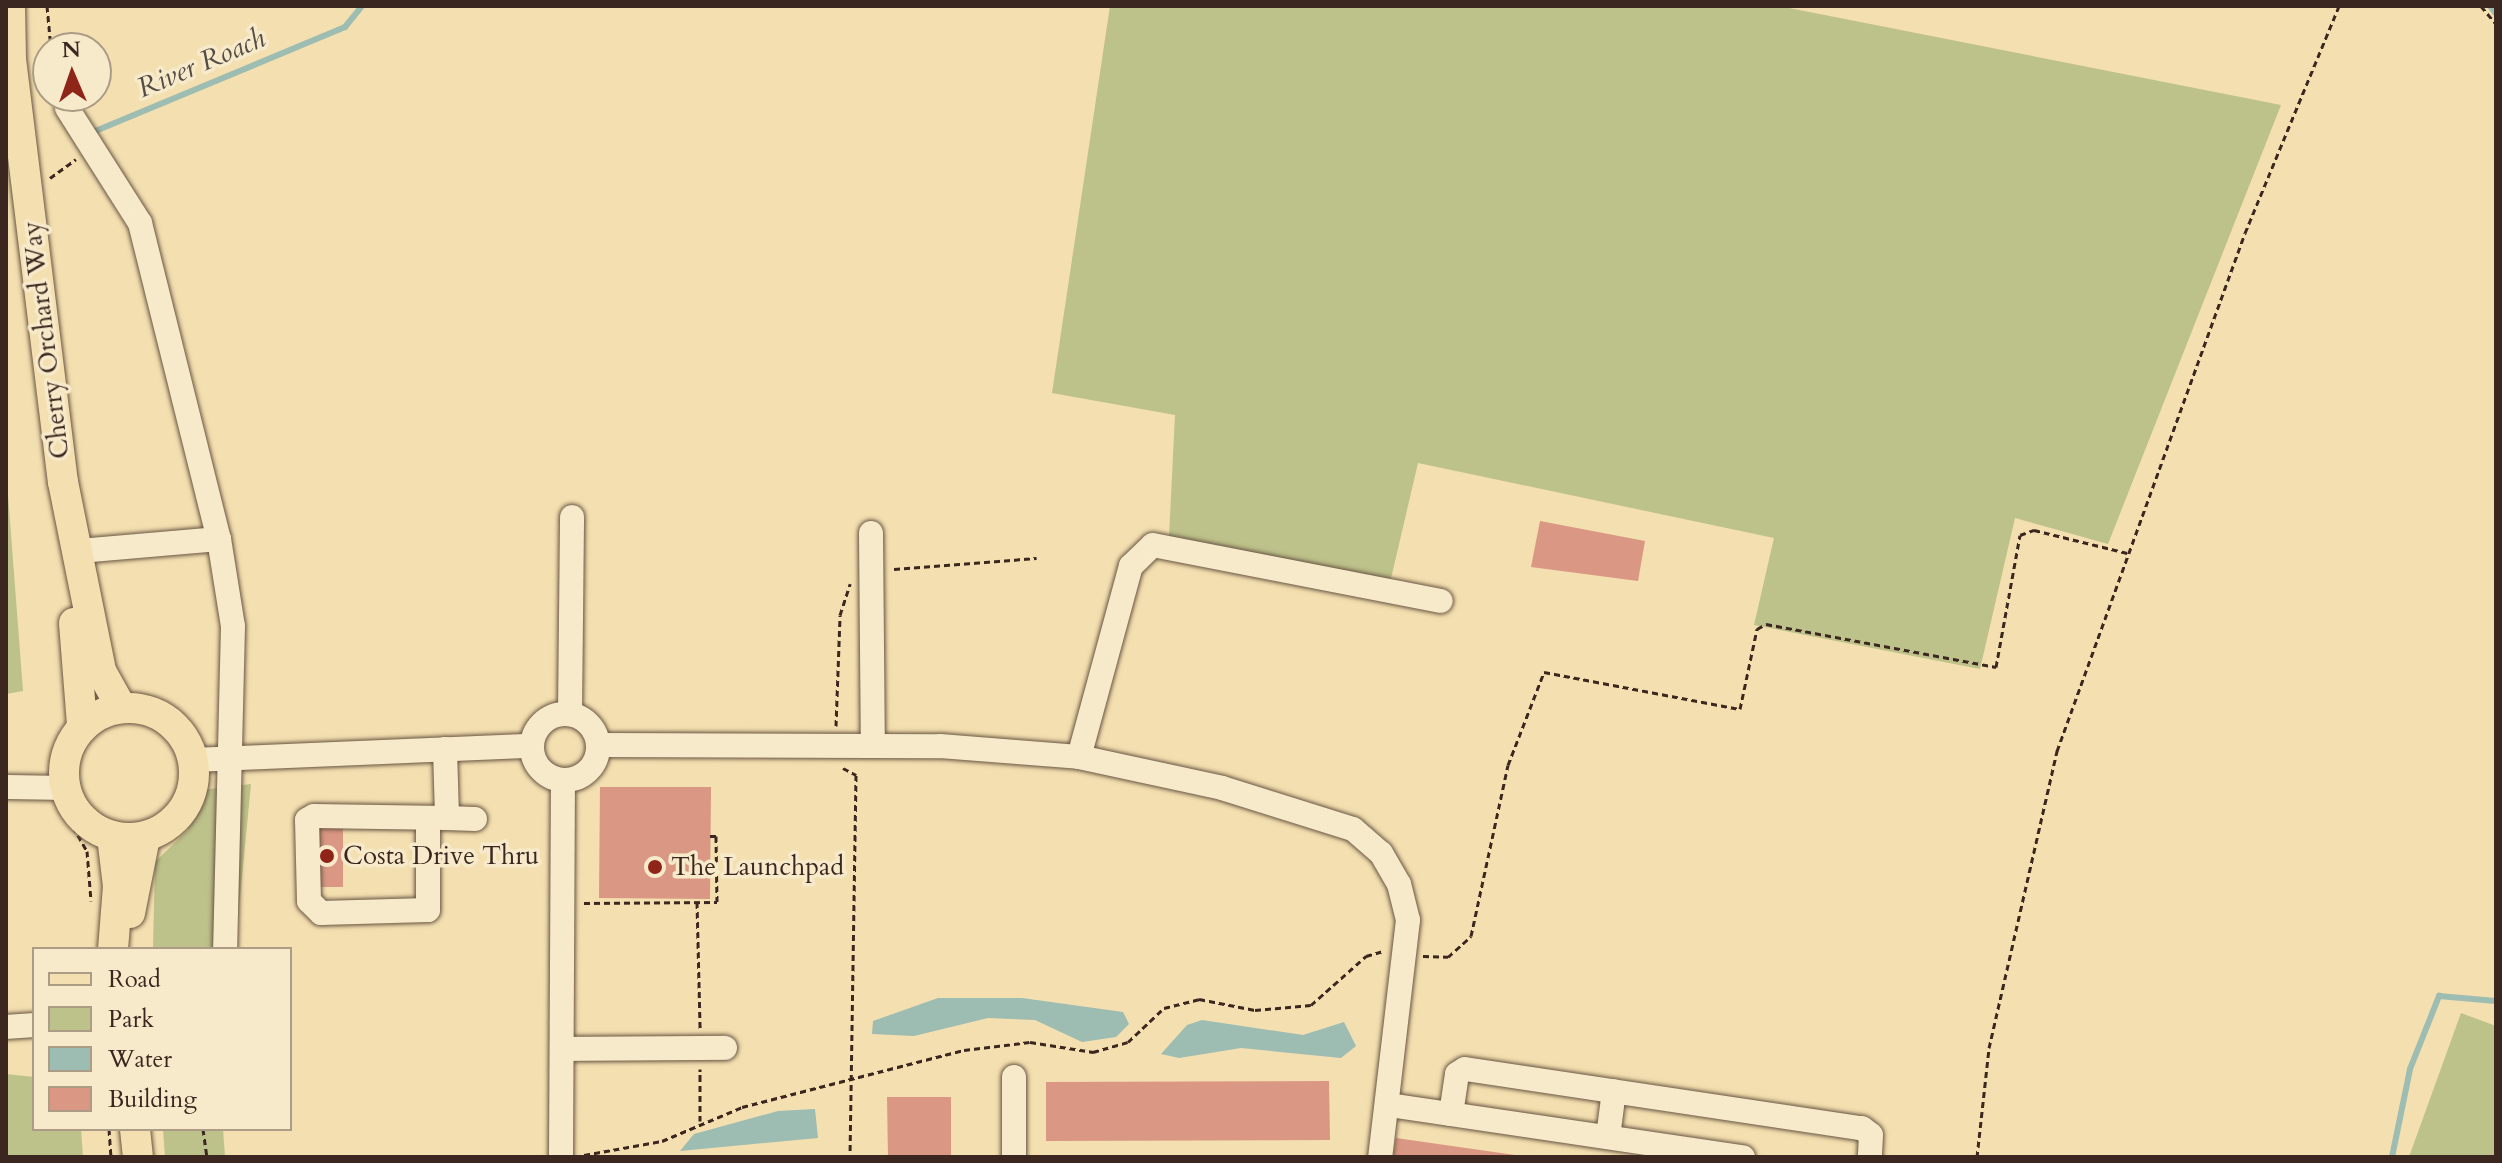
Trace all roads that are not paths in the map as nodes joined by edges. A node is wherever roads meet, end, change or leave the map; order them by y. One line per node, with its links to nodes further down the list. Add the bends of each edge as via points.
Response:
1 (10, 6): 3 (main road, Cherry Orchard Way)
2 (70, 112): 6 (street, via 140,223)
3 (63, 482): 7 (main road, Cherry Orchard Way); 11 (main road, Cherry Orchard Way, via 58,502)
4 (572, 517): 10 (street)
5 (871, 533): 14 (street)
6 (219, 539): 7 (street); 17 (street, via 233,626)
7 (80, 551): 9 (main road, Cherry Orchard Way, via 101,671)
8 (1441, 601): 16 (street, via 1153,545 1131,566)
9 (121, 707): 11 (main road); 18 (main road, via 163,716 180,731)
10 (570, 713): 12 (street, via 590,724); 13 (street, via 548,718)
11 (82, 725): 21 (main road, via 63,763)
12 (599, 745): 14 (street); 19 (street, via 586,773)
13 (531, 746): 15 (street); 19 (street, via 538,767)
14 (873, 746): 16 (street)
15 (445, 749): 17 (street); 22 (street)
16 (1079, 757): 35 (street, via 1222,788 1353,829 1381,853 1399,884 1408,954)
17 (230, 758): 18 (street); 28 (street)
18 (193, 760): 25 (main road, via 192,793 181,813)
19 (563, 780): 32 (street)
20 (6, 787): 21 (street)
21 (63, 789): 24 (main road, via 84,822)
22 (438, 818): 22 (street, via 307,820 305,889 321,913 428,910); 23 (street)
23 (475, 819)
24 (112, 836): 25 (main road); 26 (main road, via 118,886)
25 (145, 837): 27 (main road)
26 (113, 947)
27 (129, 947)
28 (225, 947)
29 (32, 1025): 30 (street)
30 (6, 1027)
31 (725, 1048): 32 (street)
32 (564, 1049): 39 (street)
33 (1014, 1077): 41 (street)
34 (1614, 1091): 36 (street, via 1465,1069 1457,1074); 38 (street); 44 (street, via 1862,1128 1871,1135)
35 (1389, 1105): 36 (street); 42 (street)
36 (1451, 1114): 38 (street)
37 (135, 1131): 40 (main road)
38 (1608, 1137): 43 (street)
39 (561, 1156)
40 (138, 1157)
41 (1014, 1157)
42 (1380, 1157)
43 (1743, 1157)
44 (1870, 1157)

